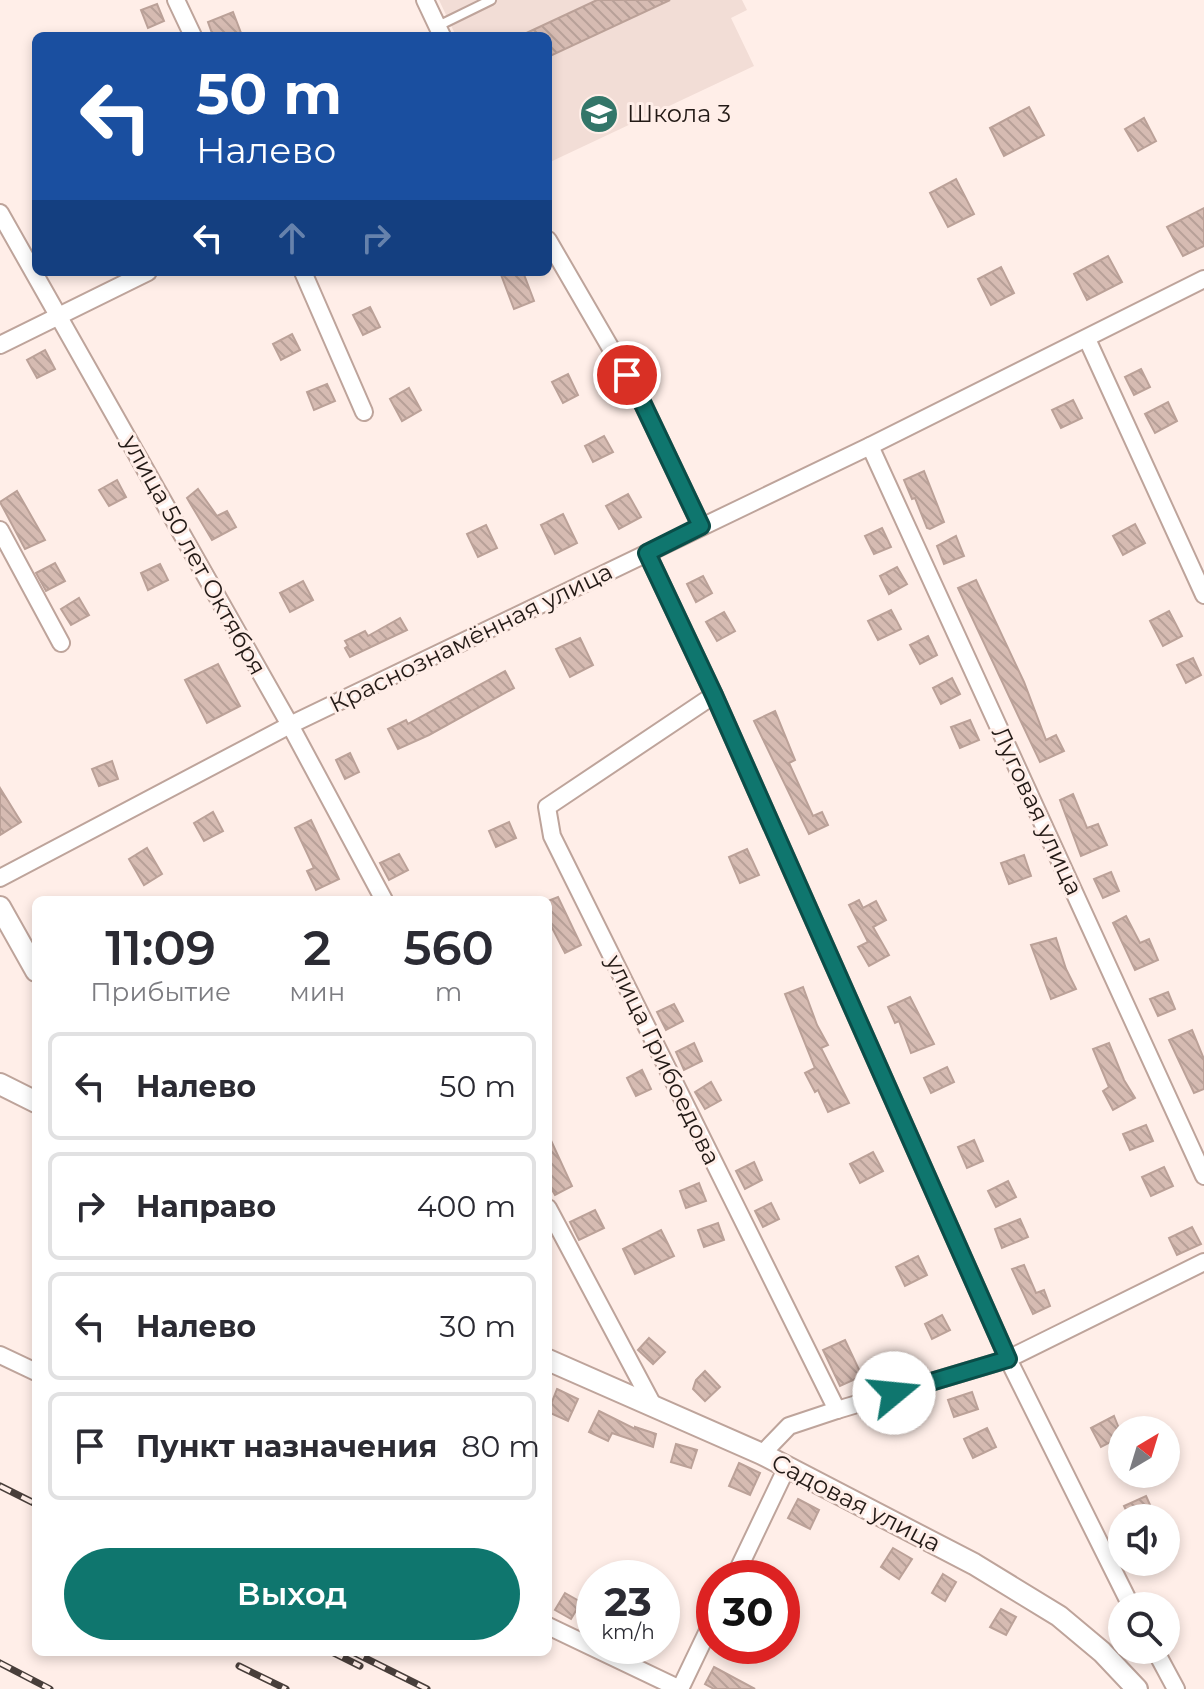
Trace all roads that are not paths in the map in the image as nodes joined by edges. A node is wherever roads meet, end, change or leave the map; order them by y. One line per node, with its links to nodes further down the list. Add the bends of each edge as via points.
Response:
1 (176, 0): 5 (street)
2 (425, 0): 4 (street)
3 (491, 0): 4 (lane)
4 (440, 31)
5 (191, 32)
6 (0, 213): 8 (street, улица 50 лет Октября)
7 (552, 247): 18 (street, via 642,402)
8 (32, 269)
9 (36, 276): 13 (street, улица 50 лет Октября)
10 (140, 276): 13 (street)
11 (305, 276): 16 (street)
12 (1204, 279): 14 (street, Краснознамённая улица)
13 (58, 315): 15 (street); 24 (street, улица 50 лет Октября)
14 (1087, 339): 17 (street, Краснознамённая улица); 21 (street)
15 (0, 345)
16 (364, 412)
17 (870, 446): 18 (street, Краснознамённая улица); 31 (street, Луговая улица)
18 (701, 526): 20 (street, Краснознамённая улица)
19 (0, 530): 22 (street)
20 (647, 553): 23 (street); 24 (street, Краснознамённая улица)
21 (1204, 595)
22 (61, 643)
23 (714, 695): 35 (street); 39 (street, улица Грибоедова, via 547,807 552,836)
24 (290, 725): 25 (street, Краснознамённая улица); 26 (street, улица 50 лет Октября)
25 (0, 878)
26 (382, 896)
27 (0, 907): 28 (street)
28 (32, 964)
29 (0, 1084): 30 (street)
30 (32, 1100)
31 (1204, 1176)
32 (552, 1216): 38 (street)
33 (1204, 1262): 35 (street)
34 (0, 1355): 37 (street)
35 (1008, 1359): 39 (street); 43 (street)
36 (552, 1362): 38 (street, Садовая улица)
37 (32, 1370)
38 (654, 1407): 40 (street, Садовая улица)
39 (837, 1410): 40 (street, via 789,1426)
40 (762, 1454): 41 (street, Садовая улица)
41 (787, 1467): 42 (street); 48 (street, Садовая улица, via 974,1564 1059,1616)
42 (743, 1560)
43 (1124, 1592)
44 (552, 1628): 47 (street)
45 (696, 1656): 47 (street)
46 (1163, 1664): 49 (street)
47 (680, 1689)
48 (1137, 1689)
49 (1176, 1689)

